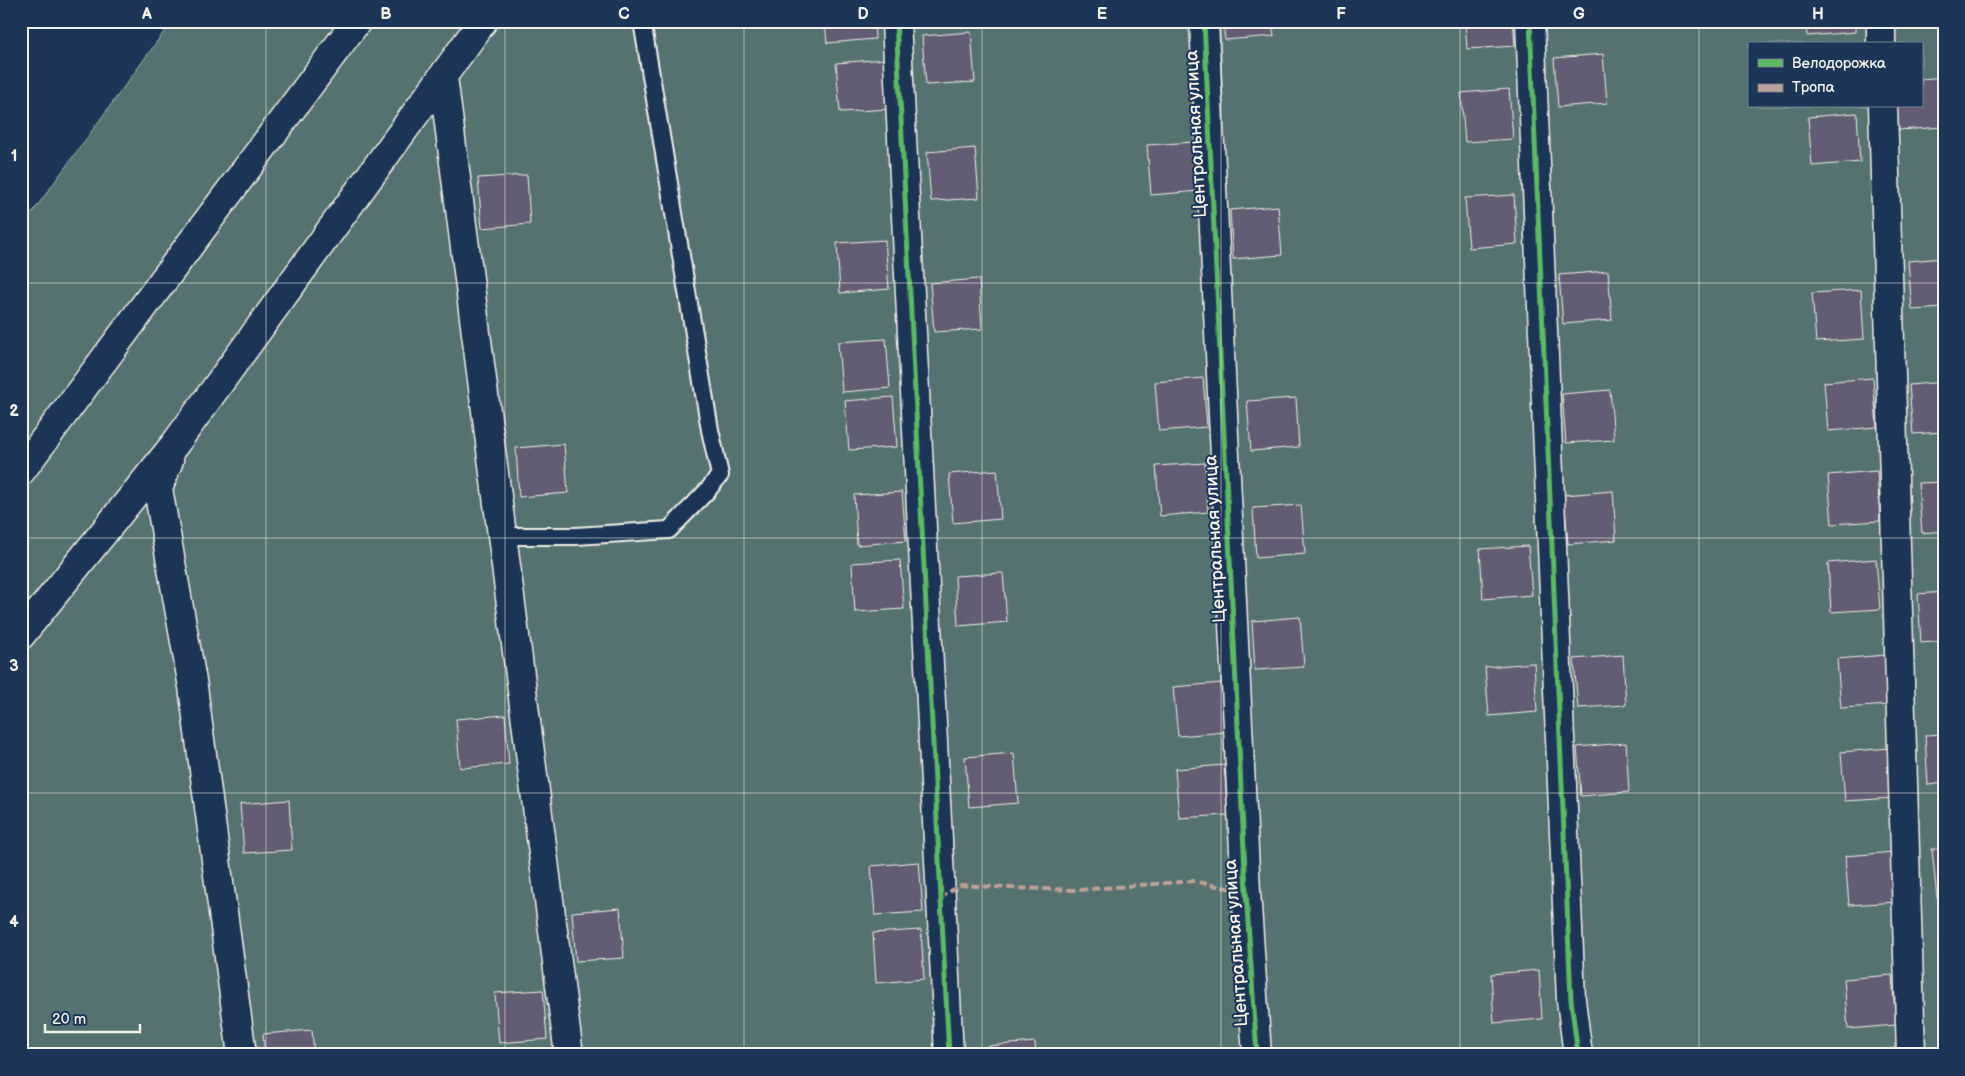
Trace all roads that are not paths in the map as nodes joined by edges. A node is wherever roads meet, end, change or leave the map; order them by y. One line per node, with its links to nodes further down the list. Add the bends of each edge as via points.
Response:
1 (357, 21): 12 (street)
2 (483, 21): 9 (street)
3 (642, 21): 13 (lane, via 720,475 669,530 576,536)
4 (896, 21): 17 (street)
5 (1204, 21): 18 (street, Центральная улица, via 1246,892)
6 (1530, 21): 19 (street, via 1570,1000)
7 (1881, 21): 8 (street)
8 (1881, 42)
9 (443, 77): 11 (street); 13 (street)
10 (1883, 108): 20 (street)
11 (175, 444): 14 (street); 15 (street, via 158,489 194,687)
12 (21, 471)
13 (501, 536): 16 (street)
14 (21, 635)
15 (242, 1055)
16 (568, 1055)
17 (949, 1055)
18 (1257, 1055)
19 (1578, 1055)
20 (1911, 1055)

